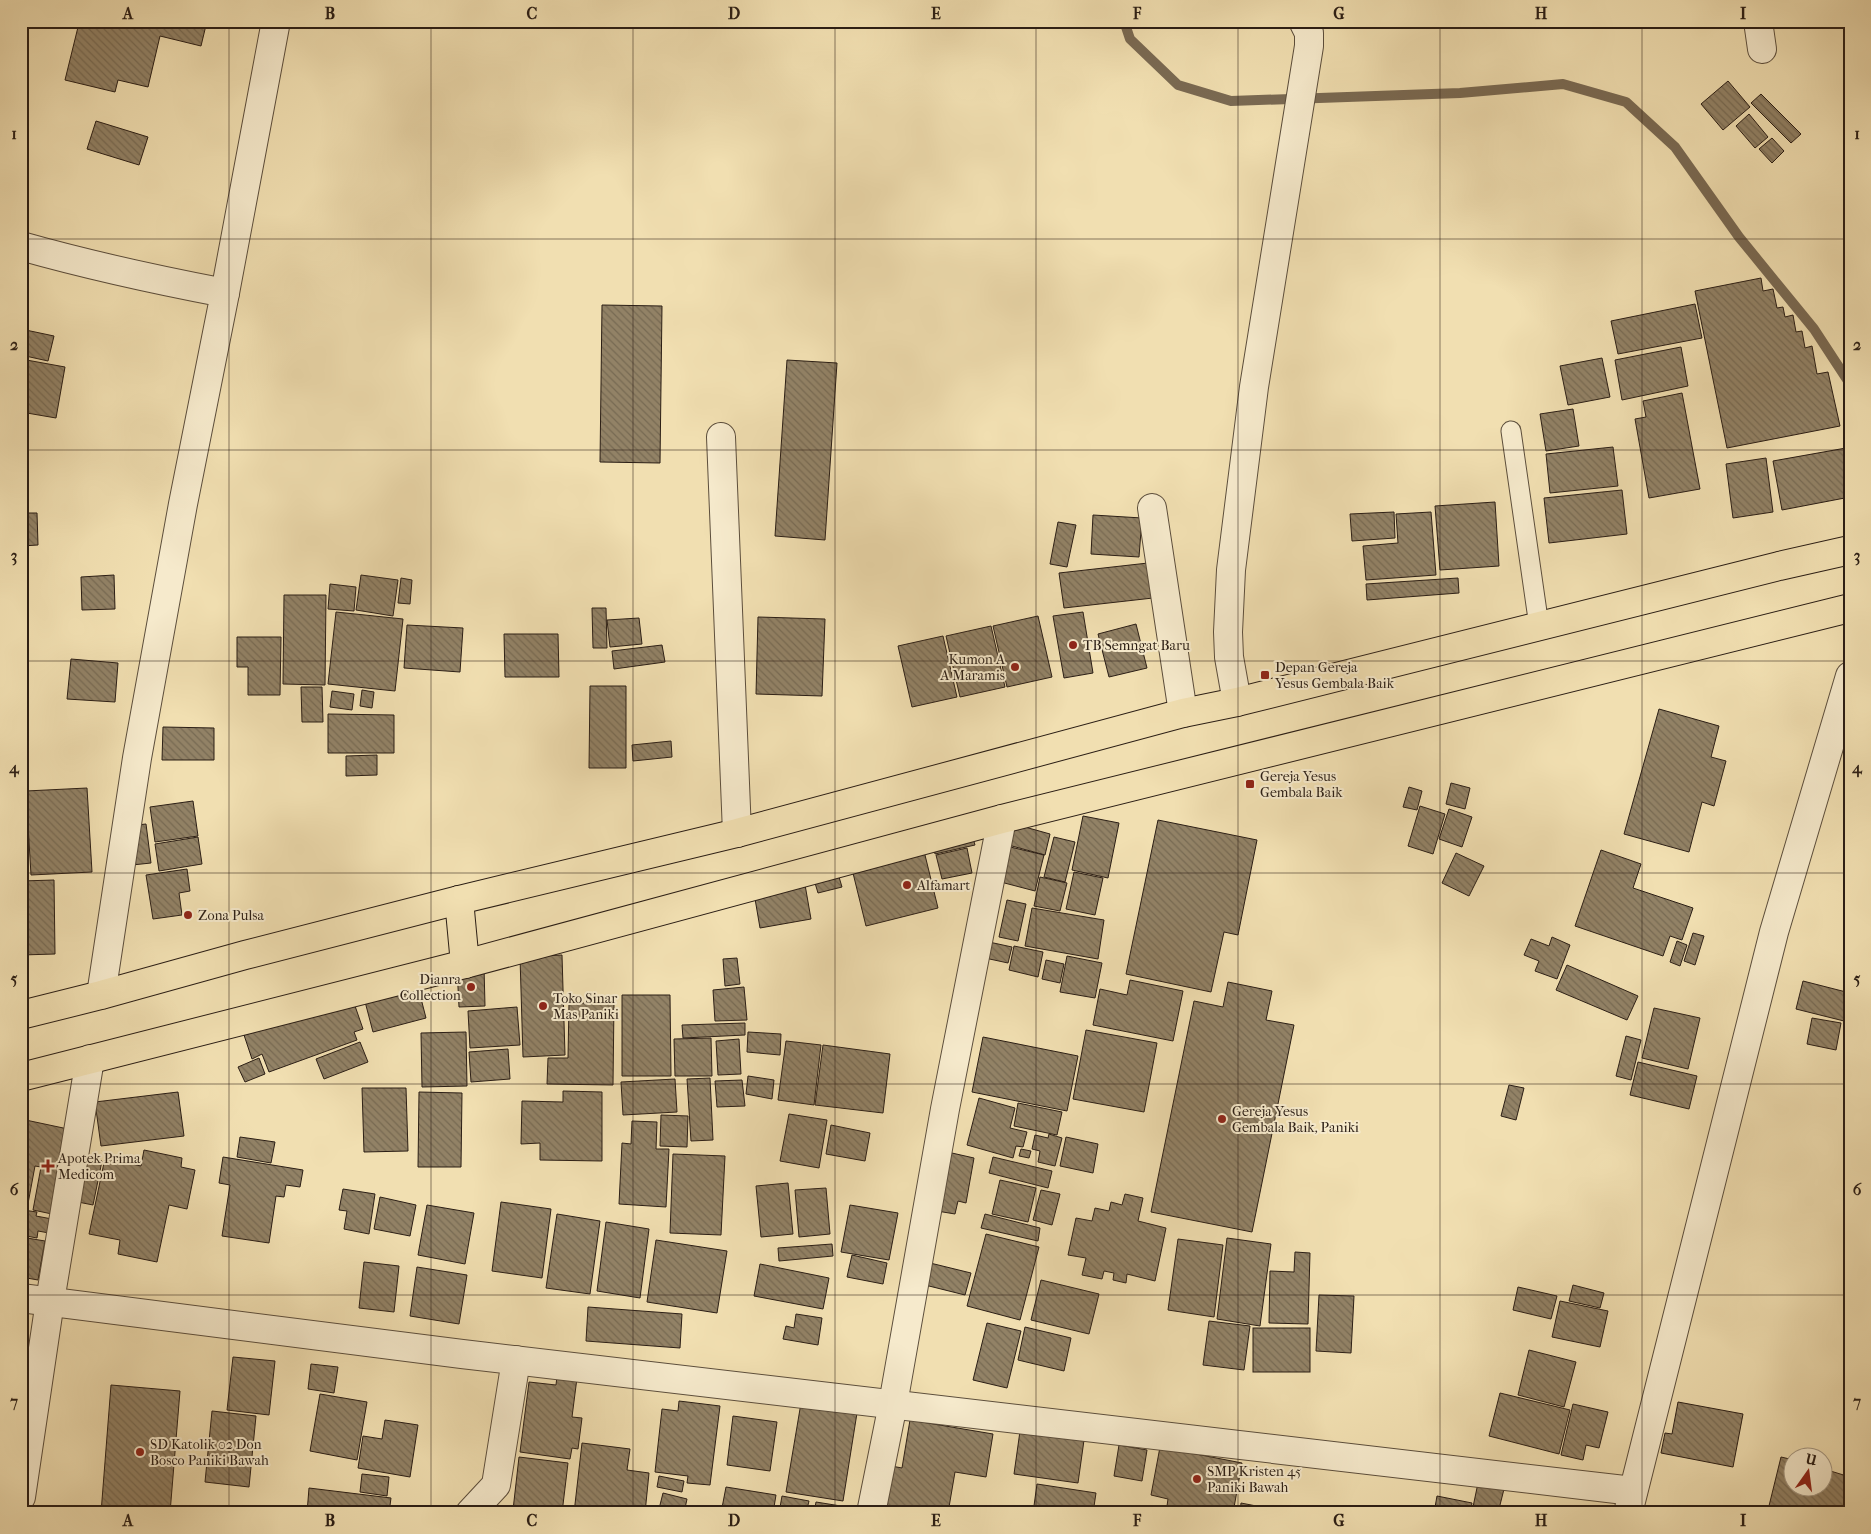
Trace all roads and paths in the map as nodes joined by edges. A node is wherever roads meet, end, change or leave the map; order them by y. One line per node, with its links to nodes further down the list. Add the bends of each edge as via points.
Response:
1 (276, 21): 6 (street)
2 (1303, 21): 14 (street, via 1309,33 1304,74 1254,386 1231,570 1229,648)
3 (1758, 21): 4 (street)
4 (1762, 49)
5 (21, 246): 6 (street, via 156,280)
6 (225, 293): 20 (street, via 137,758)
7 (1510, 431): 12 (lane)
8 (721, 437): 17 (street)
9 (1152, 508): 15 (street)
10 (1850, 550): 12 (highway)
11 (1850, 608): 16 (highway)
12 (1539, 626): 14 (highway)
13 (1850, 676): 29 (street, via 1774,932)
14 (1237, 702): 15 (highway)
15 (1183, 713): 17 (highway)
16 (1002, 819): 19 (highway); 27 (street, via 945,1109)
17 (736, 833): 18 (highway)
18 (459, 900): 19 (highway); 20 (highway)
19 (465, 964): 22 (highway)
20 (101, 995): 21 (highway)
21 (21, 1015)
22 (90, 1059): 23 (highway); 25 (street)
23 (21, 1077)
24 (21, 1298): 25 (street)
25 (50, 1301): 26 (street); 28 (street)
26 (516, 1360): 27 (street); 30 (street, via 496,1485)
27 (893, 1404): 29 (street); 31 (street)
28 (21, 1497)
29 (1631, 1502)
30 (470, 1513)
31 (871, 1513)

